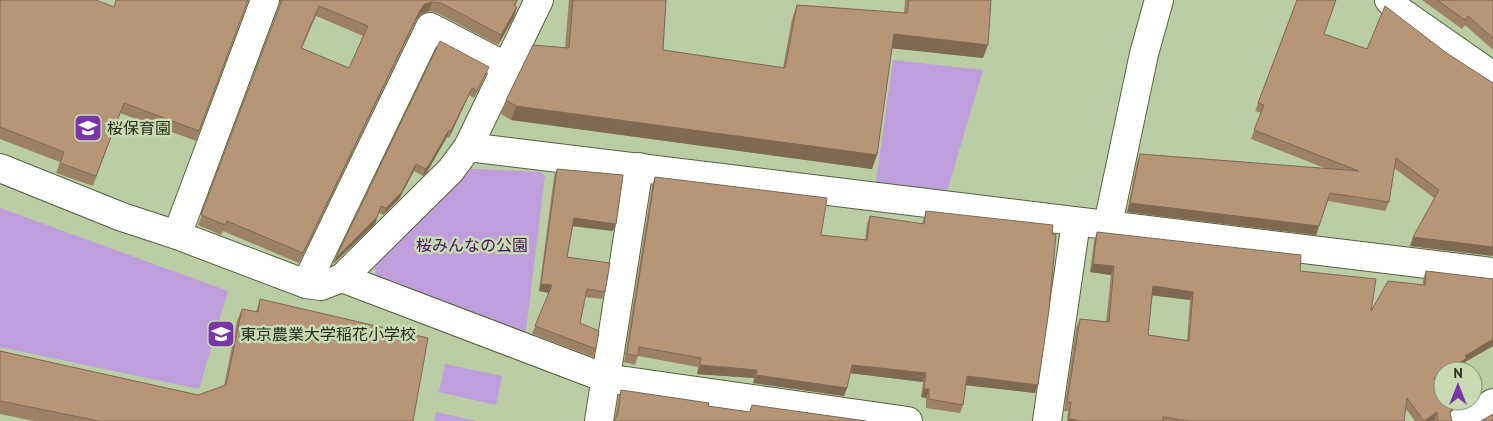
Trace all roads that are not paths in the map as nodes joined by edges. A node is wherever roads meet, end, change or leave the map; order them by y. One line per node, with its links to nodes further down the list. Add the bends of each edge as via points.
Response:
1 (265, 0): 12 (street)
2 (539, 0): 5 (street)
3 (1158, 0): 11 (street)
4 (1389, 0): 6 (street, via 1397,9)
5 (508, 67): 7 (street); 15 (street, via 430,27)
6 (1493, 76)
7 (468, 147): 8 (street); 14 (street, via 451,170)
8 (639, 167): 10 (street); 16 (street)
9 (0, 168): 12 (street, via 122,217)
10 (1076, 222): 11 (street); 20 (street)
11 (1108, 224): 13 (street)
12 (177, 235): 15 (street)
13 (1493, 272)
14 (342, 278): 15 (street, via 320,286); 16 (street)
15 (306, 284)
16 (605, 378): 18 (street); 19 (street)
17 (1493, 402): 21 (street)
18 (599, 421)
19 (908, 421)
20 (1047, 421)
21 (1462, 421)

